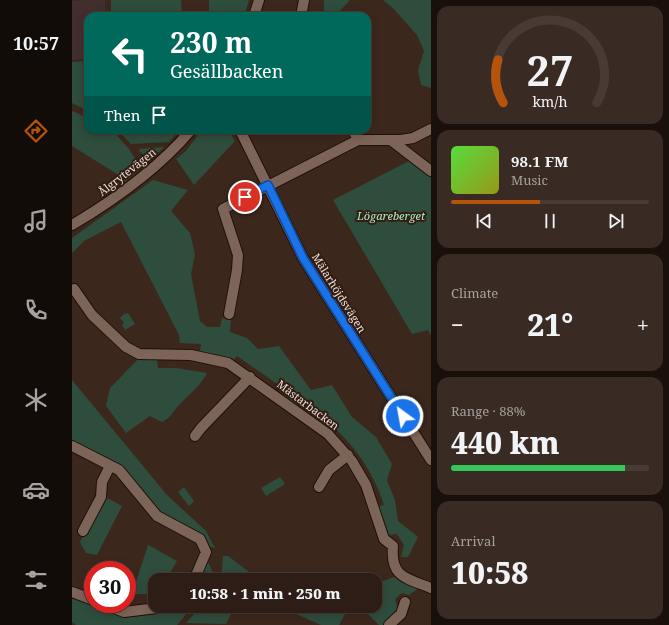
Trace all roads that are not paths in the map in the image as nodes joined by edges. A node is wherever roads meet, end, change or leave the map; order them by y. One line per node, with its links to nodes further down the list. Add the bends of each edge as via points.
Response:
1 (259, 0): 3 (street)
2 (304, 0): 4 (street)
3 (255, 12)
4 (302, 12)
5 (431, 129): 10 (street, via 407,140)
6 (187, 134): 13 (street, Ålgrytevägen, via 145,176 95,212)
7 (242, 134): 12 (street, Mälarhöjdsvägen)
8 (355, 134): 9 (street)
9 (358, 140): 10 (street); 12 (street)
10 (392, 141): 11 (street)
11 (431, 171)
12 (268, 185): 15 (street, via 223,209 238,255 238,270); 20 (street, Mälarhöjdsvägen, via 303,258)
13 (72, 225)
14 (74, 289): 16 (street, Mästarbacken, via 92,316 110,334 139,354 215,358)
15 (229, 314)
16 (250, 377): 17 (street); 19 (street, Mästarbacken, via 328,434)
17 (195, 436)
18 (72, 446): 21 (street)
19 (348, 455): 22 (street, via 329,470); 25 (street, Mästarbacken, via 366,485 384,539 393,546 394,568 400,574)
20 (431, 460)
21 (110, 466): 23 (street, via 102,482 101,497); 24 (street, via 119,470 157,516 200,539 206,552)
22 (319, 487)
23 (83, 531)
24 (198, 573)
25 (431, 588)
26 (72, 592): 27 (street)
27 (84, 597)
28 (405, 602): 31 (street, via 401,614)
29 (148, 609): 30 (street)
30 (136, 611)
31 (389, 625)

